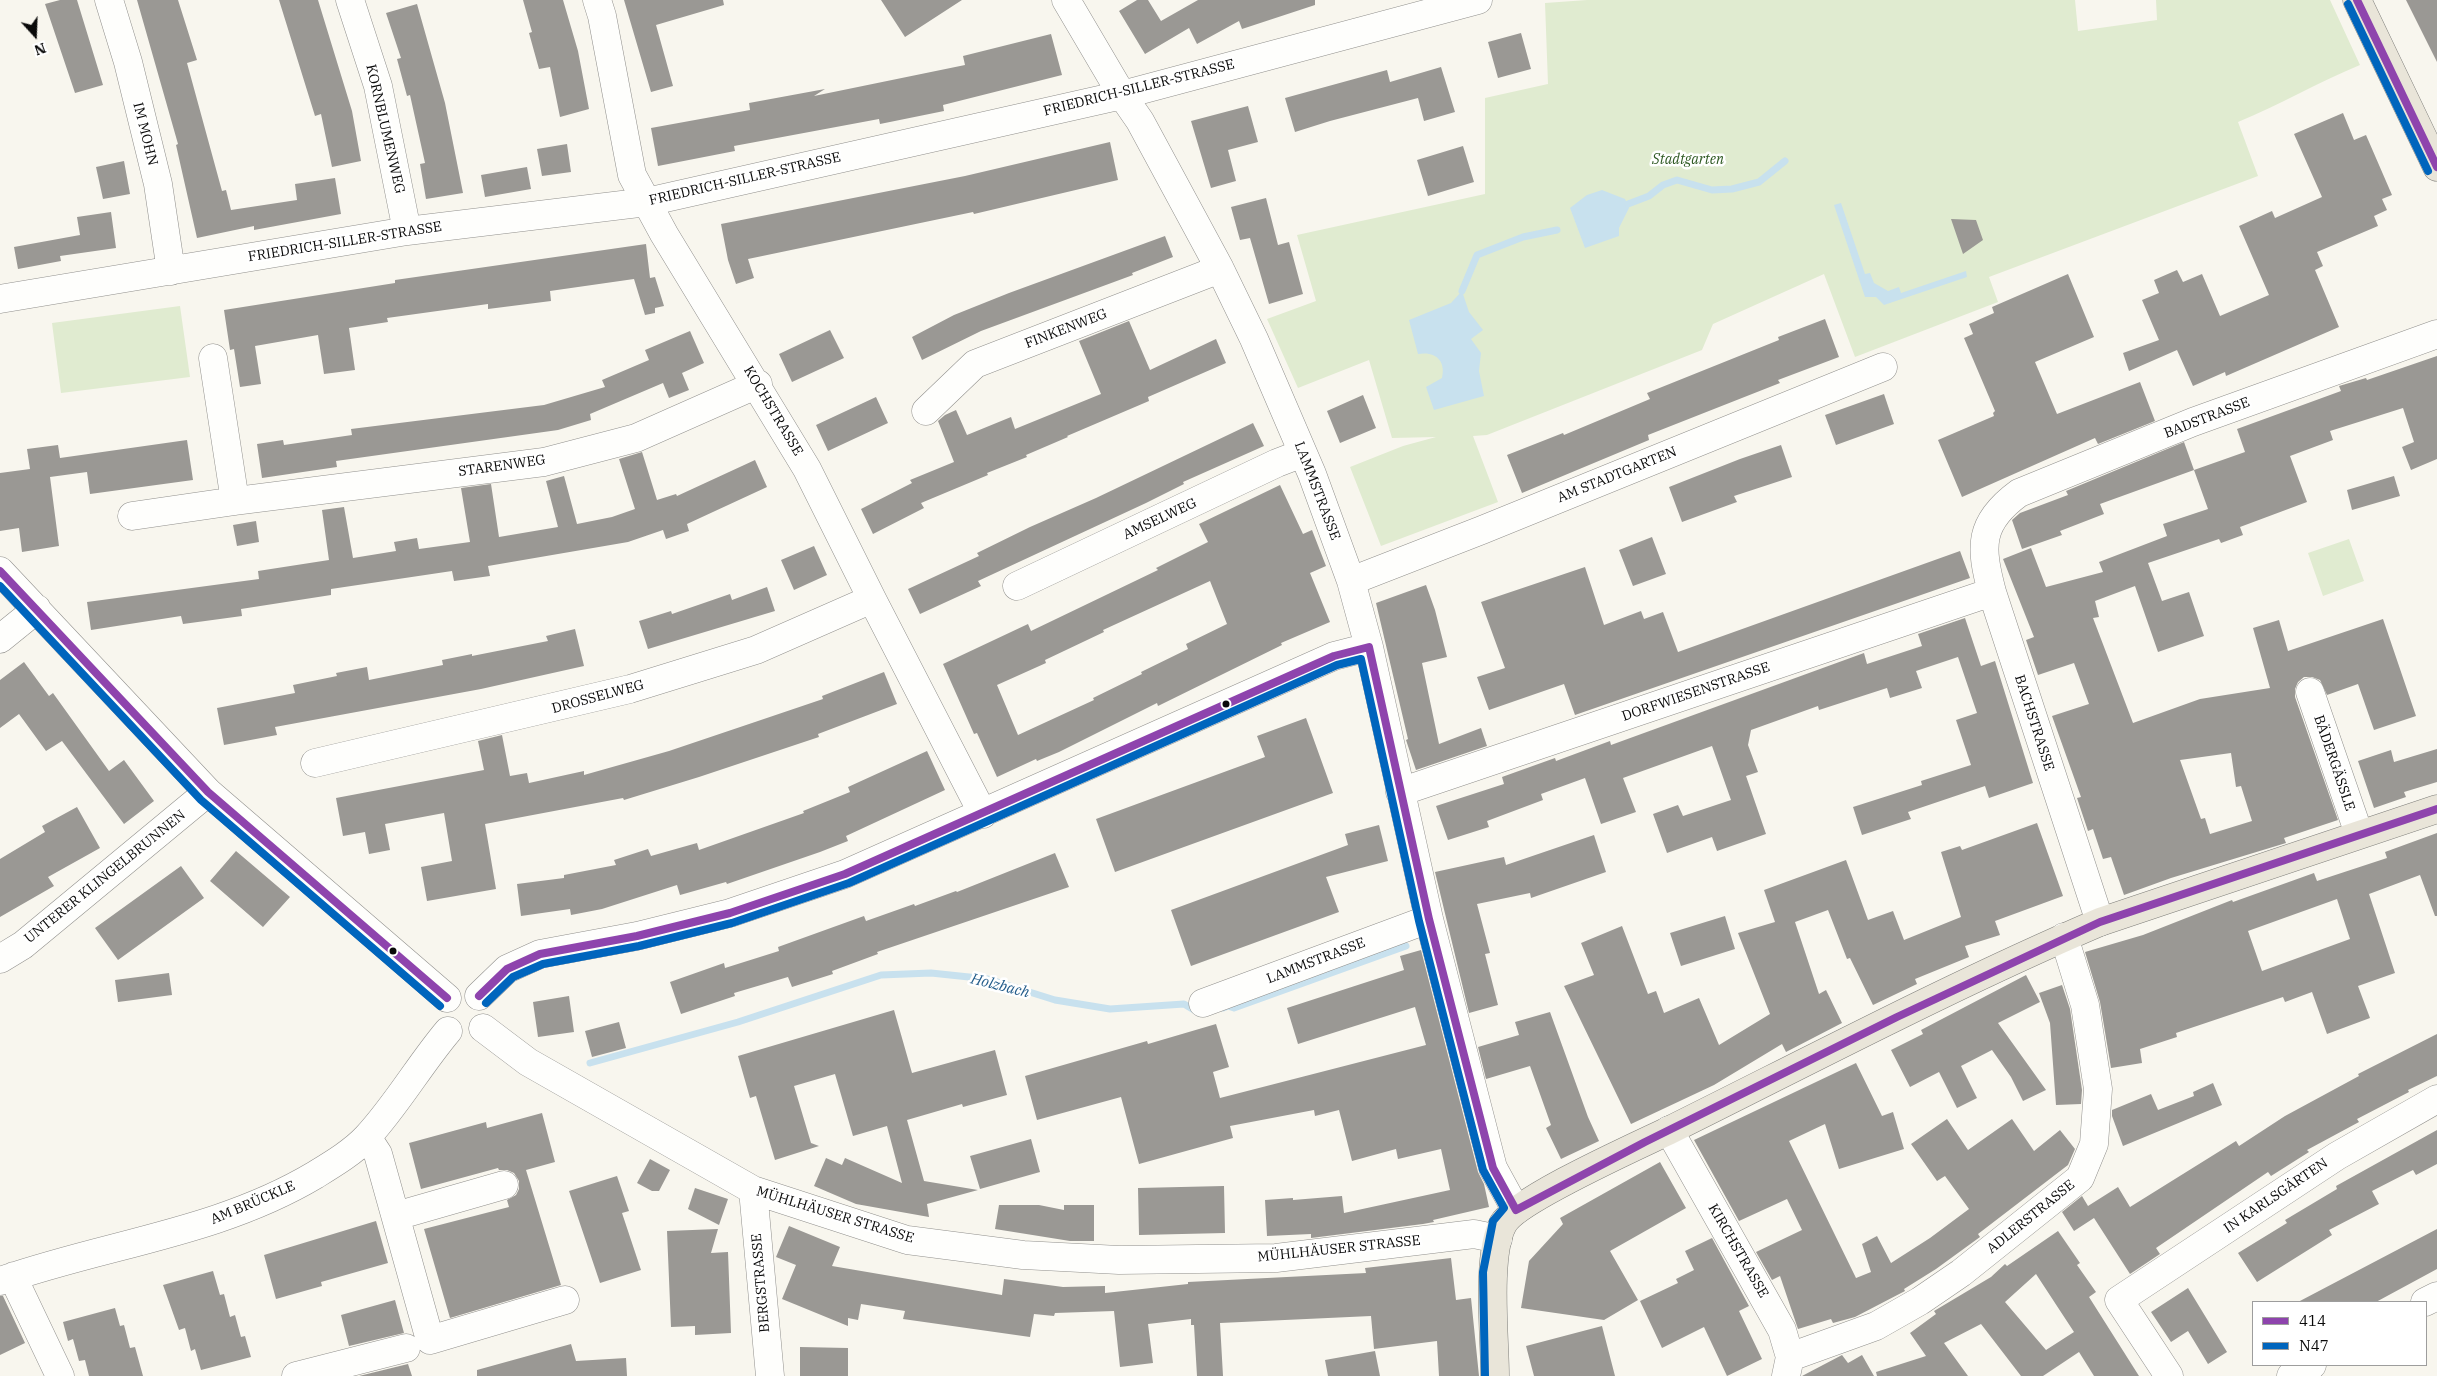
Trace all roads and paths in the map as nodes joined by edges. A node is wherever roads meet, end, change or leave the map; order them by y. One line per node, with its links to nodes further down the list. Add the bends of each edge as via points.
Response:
1 (109, 0): 12 (street, IM MOHN, via 158,184)
2 (350, 0): 10 (street, KORNBLUMENWEG, via 378,86)
3 (597, 0): 9 (street, KOCHSTRASSE, via 632,175)
4 (1066, 0): 7 (street, LAMMSTRASSE)
5 (1478, 0): 7 (street, FRIEDRICH-SILLER-STRASSE)
6 (2357, 0): 8 (main road)
7 (1122, 95): 9 (street, FRIEDRICH-SILLER-STRASSE); 11 (street, LAMMSTRASSE, via 1140,121)
8 (2437, 167)
9 (647, 202): 10 (street, FRIEDRICH-SILLER-STRASSE); 17 (street, KOCHSTRASSE)
10 (407, 231): 12 (street, FRIEDRICH-SILLER-STRASSE)
11 (1220, 269): 18 (street, FINKENWEG, via 975,364); 19 (street, LAMMSTRASSE, via 1254,338)
12 (171, 271): 13 (street, FRIEDRICH-SILLER-STRASSE)
13 (0, 299)
14 (2437, 334): 22 (street, BADSTRASSE, via 2193,422 2019,493 2002,505)
15 (213, 358): 20 (street)
16 (1883, 367): 24 (street, AM STADTGARTEN)
17 (758, 384): 20 (street, STARENWEG, via 636,438 544,462); 27 (street, KOCHSTRASSE, via 807,468)
18 (926, 411)
19 (1303, 453): 24 (street, LAMMSTRASSE); 25 (street, AMSELWEG)
20 (234, 501): 21 (street, STARENWEG)
21 (132, 516)
22 (1990, 522): 26 (street, BACHSTRASSE, via 1983,540 1983,560)
23 (0, 571): 28 (street)
24 (1351, 581): 30 (street, LAMMSTRASSE)
25 (1017, 586)
26 (1992, 592): 34 (street, DORFWIESENSTRASSE); 39 (street, BACHSTRASSE)
27 (872, 599): 32 (street, DROSSELWEG, via 756,650 630,689); 36 (street, KOCHSTRASSE)
28 (36, 609): 29 (street); 33 (street)
29 (0, 639)
30 (1369, 647): 34 (street, LAMMSTRASSE); 36 (street, via 1334,656)
31 (2310, 692): 37 (street, BÄDERGÄSSLE)
32 (315, 762)
33 (208, 792): 41 (street, UNTERER KLINGELBRUNNEN, via 23,945); 43 (street)
34 (1400, 792): 38 (street, LAMMSTRASSE)
35 (2437, 809): 37 (main road)
36 (983, 814): 42 (street, via 845,874 730,913 637,936 540,954 508,969)
37 (2359, 834): 39 (main road)
38 (1429, 920): 44 (street, LAMMSTRASSE); 52 (street, LAMMSTRASSE, via 1494,1168)
39 (2100, 922): 40 (main road)
40 (2064, 937): 48 (main road); 59 (street, ADLERSTRASSE, via 2085,1005 2098,1089 2094,1144 2080,1178 1920,1302)
41 (0, 959)
42 (479, 996): 43 (street, via 462,990); 45 (street, via 487,1012)
43 (446, 998): 46 (street, via 440,1015)
44 (1203, 1003)
45 (482, 1028): 46 (street, via 470,1037 462,1038); 51 (street, MÜHLHÄUSER STRASSE, via 528,1062)
46 (448, 1032): 49 (street, AM BRÜCKLE)
47 (2437, 1099): 64 (street, IN KARLSGÄRTEN, via 2337,1156 2119,1300)
48 (1669, 1130): 52 (main road); 59 (street, KIRCHSTRASSE, via 1782,1330)
49 (366, 1137): 53 (street, via 378,1154); 55 (street, AM BRÜCKLE, via 330,1166 290,1190 234,1214)
50 (504, 1185): 53 (street)
51 (752, 1190): 54 (street, MÜHLHÄUSER STRASSE, via 907,1240 1023,1255 1119,1260 1276,1258 1474,1234); 62 (street, BERGSTRASSE)
52 (1516, 1210): 54 (main road, via 1503,1224)
53 (396, 1216): 56 (street, via 430,1340)
54 (1498, 1239): 63 (main road, via 1493,1272)
55 (7, 1278): 60 (street)
56 (565, 1300)
57 (406, 1348): 61 (street)
58 (2310, 1366): 65 (street)
59 (1788, 1367)
60 (60, 1376)
61 (296, 1376)
62 (770, 1376)
63 (1496, 1376)
64 (2169, 1376)
65 (2291, 1376)

